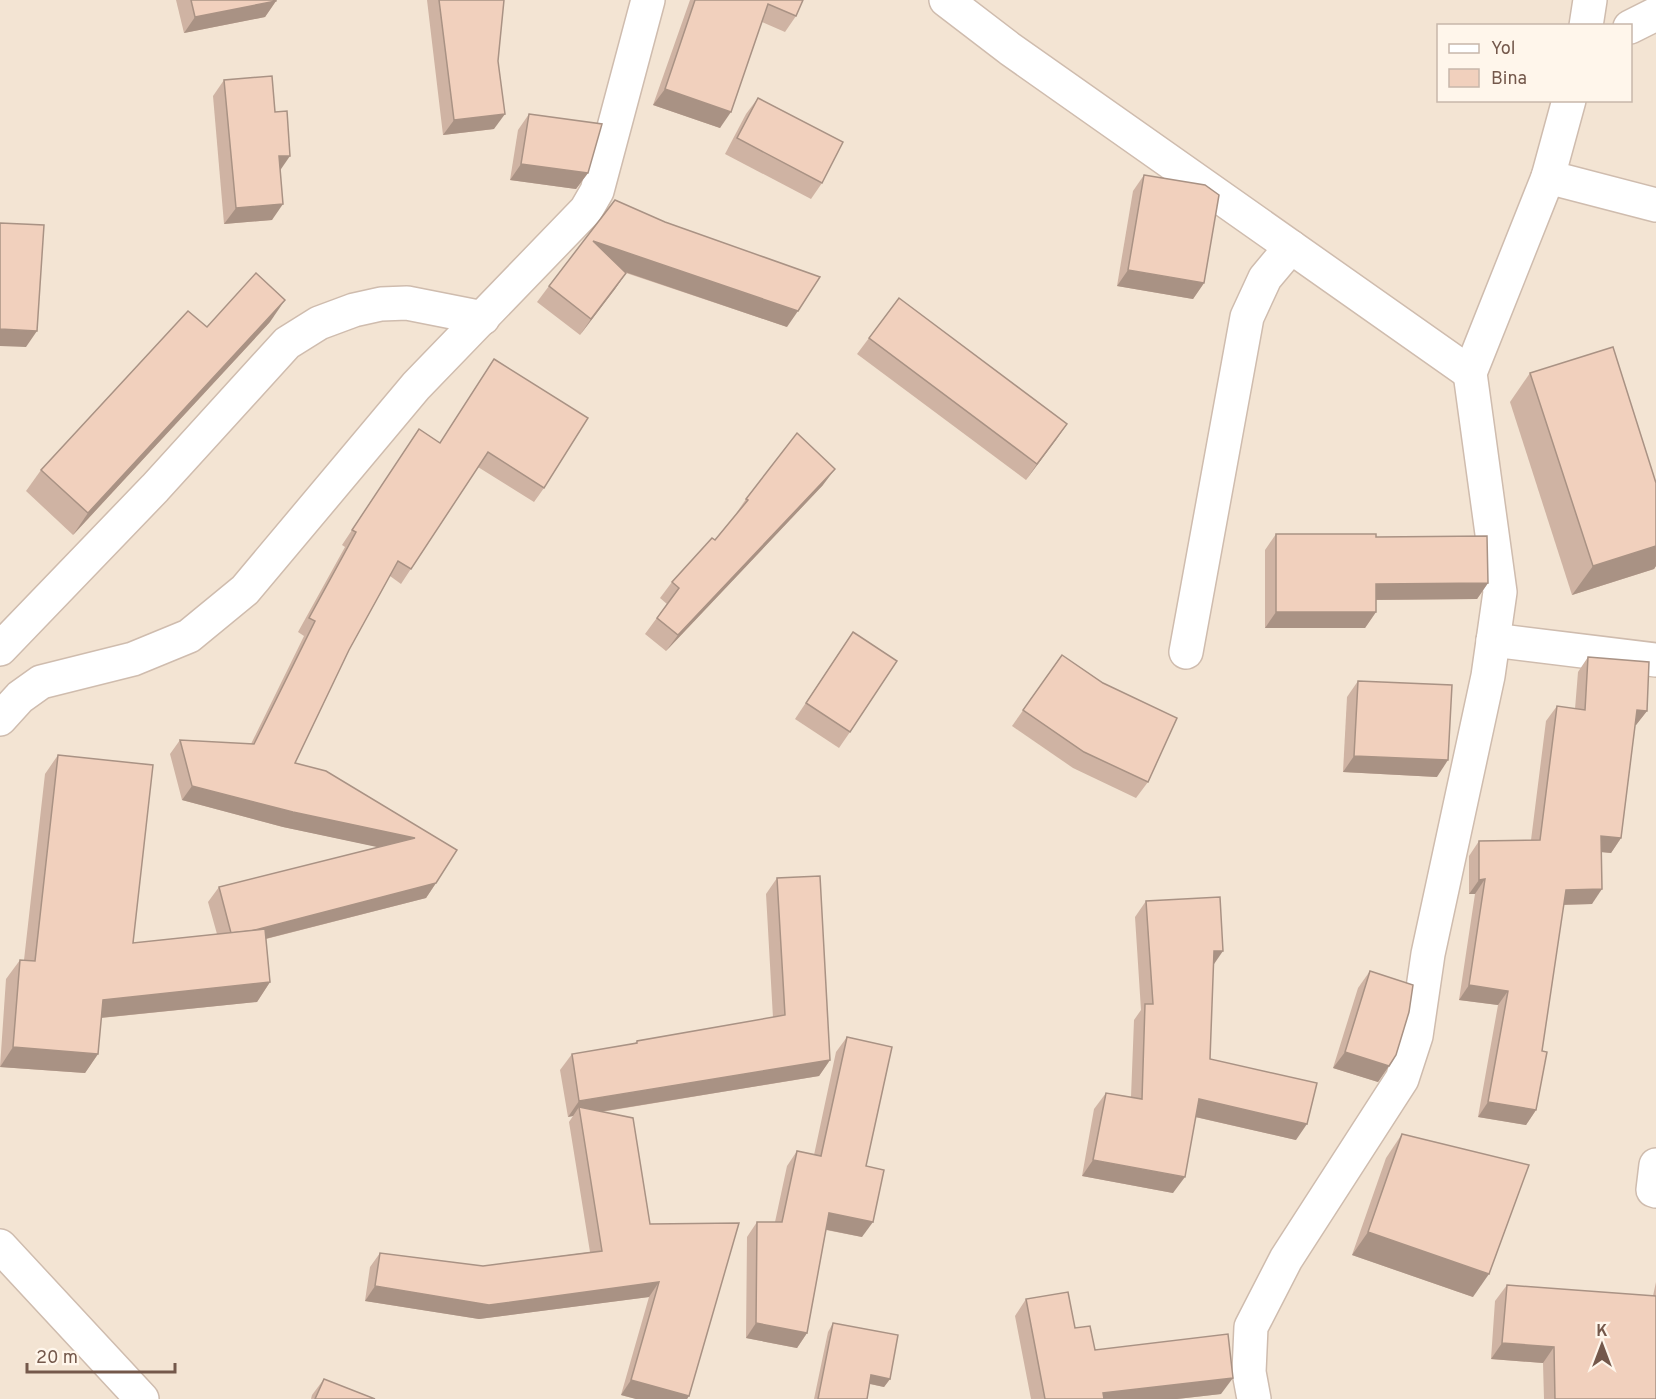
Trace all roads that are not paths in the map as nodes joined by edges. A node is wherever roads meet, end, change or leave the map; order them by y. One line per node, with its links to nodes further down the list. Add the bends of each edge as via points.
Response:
1 (648, 0): 11 (street, via 597,192 586,210)
2 (946, 0): 10 (street)
3 (1590, 0): 5 (street)
4 (1656, 14): 6 (street)
5 (1586, 24)
6 (1632, 26)
7 (1568, 102): 8 (street)
8 (1548, 177): 9 (street); 12 (street)
9 (1656, 205)
10 (1291, 247): 12 (street); 15 (street, via 1265,278 1247,317)
11 (483, 318): 14 (street, via 407,303 381,304 319,323 287,343); 17 (street, via 416,386 245,590 189,636 133,659 41,682)
12 (1470, 373): 13 (street, via 1500,592)
13 (1493, 640): 16 (street); 22 (street, via 1428,954 1416,1036 1402,1079 1286,1259 1251,1327 1249,1372)
14 (0, 649)
15 (1186, 652)
16 (1656, 660)
17 (1, 716)
18 (1656, 1165): 19 (street)
19 (1656, 1191)
20 (0, 1246): 21 (street)
21 (142, 1399)
22 (1254, 1399)

